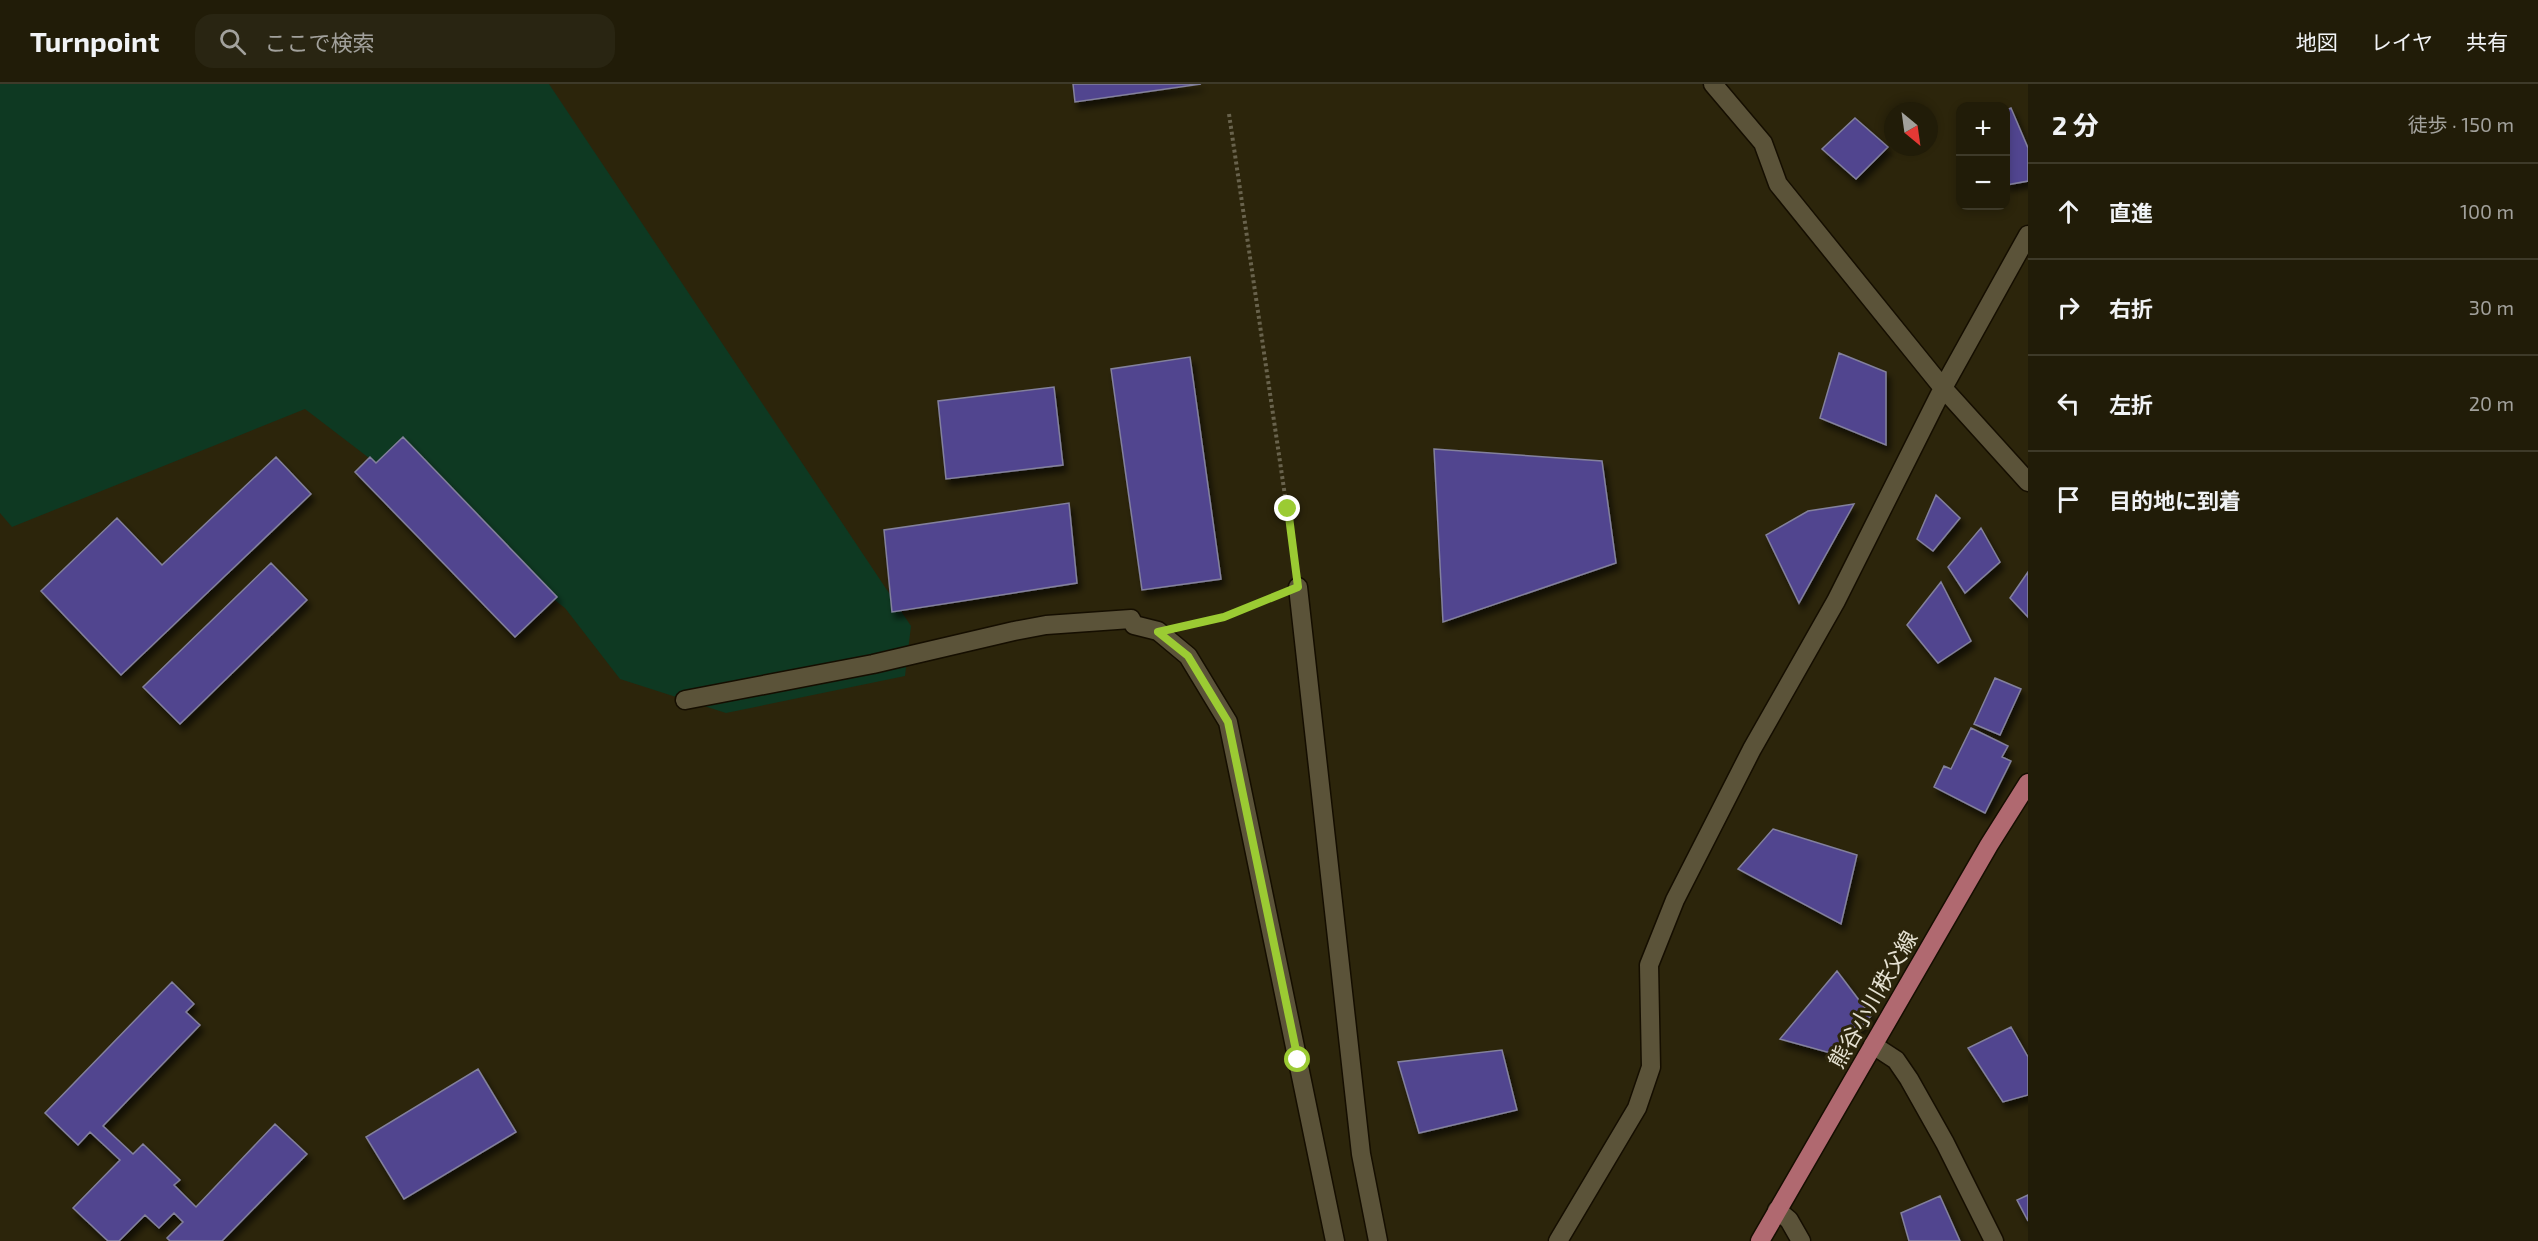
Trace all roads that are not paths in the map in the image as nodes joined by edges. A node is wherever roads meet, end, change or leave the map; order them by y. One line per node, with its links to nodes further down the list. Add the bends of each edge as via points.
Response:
1 (1713, 84): 3 (street, via 1763,143 1778,184)
2 (2028, 235): 3 (street)
3 (1943, 388): 4 (street); 12 (street, via 1836,601 1752,748 1675,900 1649,965 1651,1067 1644,1088 1637,1108)
4 (2028, 482)
5 (1298, 587): 11 (street, via 1361,1154)
6 (685, 700): 10 (street, via 1046,625 1131,619 1134,624 1158,632 1188,656 1228,722)
7 (2028, 783): 8 (main road, 熊谷小川秩父線)
8 (1873, 1045): 9 (main road, 熊谷小川秩父線); 15 (street, via 1896,1060 1908,1079)
9 (1777, 1210): 13 (main road, 熊谷小川秩父線); 14 (street, via 1789,1220)
10 (1335, 1241)
11 (1378, 1241)
12 (1558, 1241)
13 (1760, 1241)
14 (1801, 1241)
15 (1994, 1241)

